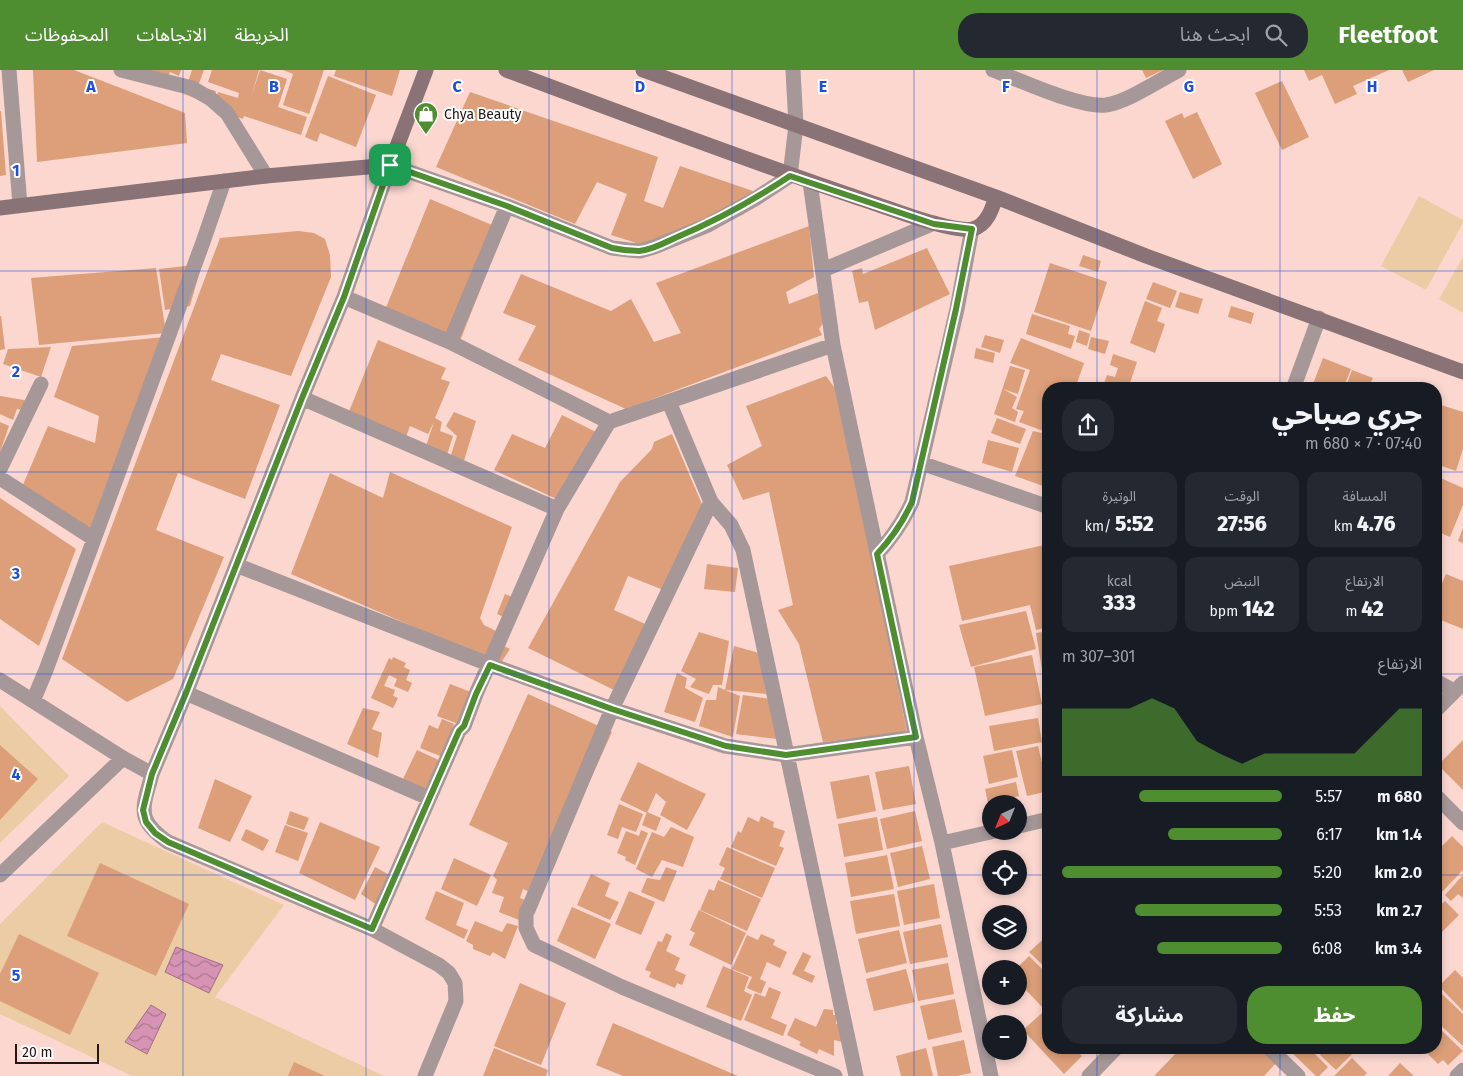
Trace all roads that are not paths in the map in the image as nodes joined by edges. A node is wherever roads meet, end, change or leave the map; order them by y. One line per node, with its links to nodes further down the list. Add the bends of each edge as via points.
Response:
1 (9, 70): 16 (street)
2 (121, 70): 11 (street, via 192,88 211,99 227,113)
3 (426, 70): 10 (street)
4 (506, 70): 12 (street)
5 (643, 70): 9 (street)
6 (793, 70): 9 (street)
7 (993, 70): 8 (street, via 1063,97 1106,105)
8 (1179, 70)
9 (796, 125): 12 (street); 15 (street)
10 (390, 165): 11 (street); 17 (street); 22 (street)
11 (266, 176): 13 (street)
12 (790, 176): 14 (street); 17 (street, via 708,225 640,251 612,248)
13 (224, 181): 16 (street); 38 (street)
14 (810, 182): 19 (street); 21 (street)
15 (996, 197): 20 (street, via 989,216); 23 (street)
16 (20, 205): 18 (street)
17 (507, 206): 24 (street)
18 (0, 208)
19 (934, 224): 20 (street); 21 (street)
20 (972, 229): 32 (street)
21 (823, 270): 25 (street)
22 (344, 297): 24 (street); 29 (street)
23 (1318, 318): 26 (street); 27 (street)
24 (450, 342): 31 (street)
25 (833, 345): 30 (street); 39 (street)
26 (1463, 372)
27 (1295, 382)
28 (42, 384): 33 (street)
29 (302, 398): 37 (street); 40 (street)
30 (669, 402): 31 (street); 35 (street)
31 (609, 422): 37 (street)
32 (921, 464): 36 (street); 39 (street, via 912,502 903,522)
33 (0, 469)
34 (0, 478): 38 (street)
35 (711, 502): 48 (street); 50 (street, via 731,525 743,550)
36 (1042, 505)
37 (557, 509): 41 (street)
38 (94, 538): 46 (street)
39 (877, 554): 49 (street)
40 (236, 565): 41 (street); 45 (street)
41 (490, 665): 48 (street); 53 (street)
42 (0, 680): 46 (street)
43 (1442, 683): 44 (street)
44 (1458, 687): 47 (street)
45 (186, 693): 52 (street); 53 (street)
46 (33, 700): 51 (street)
47 (1442, 704)
48 (612, 709): 50 (street, via 726,746); 66 (street, via 526,912 526,928 534,945 622,987)
49 (916, 737): 50 (street); 59 (street)
50 (786, 755): 67 (street)
51 (123, 758): 52 (street); 60 (street)
52 (152, 774): 61 (street, via 143,810 146,822 155,833 168,842)
53 (429, 798): 61 (street)
54 (1442, 802): 56 (street)
55 (1042, 821): 57 (street)
56 (1463, 823)
57 (1028, 824)
58 (982, 834): 59 (street)
59 (942, 843): 68 (street)
60 (0, 875)
61 (372, 929): 65 (street, via 439,965 455,983 456,1001)
62 (1110, 1054): 69 (street)
63 (1275, 1054): 70 (street)
64 (1463, 1070): 71 (street)
65 (425, 1076)
66 (835, 1076)
67 (856, 1076)
68 (991, 1076)
69 (1089, 1076)
70 (1298, 1076)
71 (1457, 1076)

